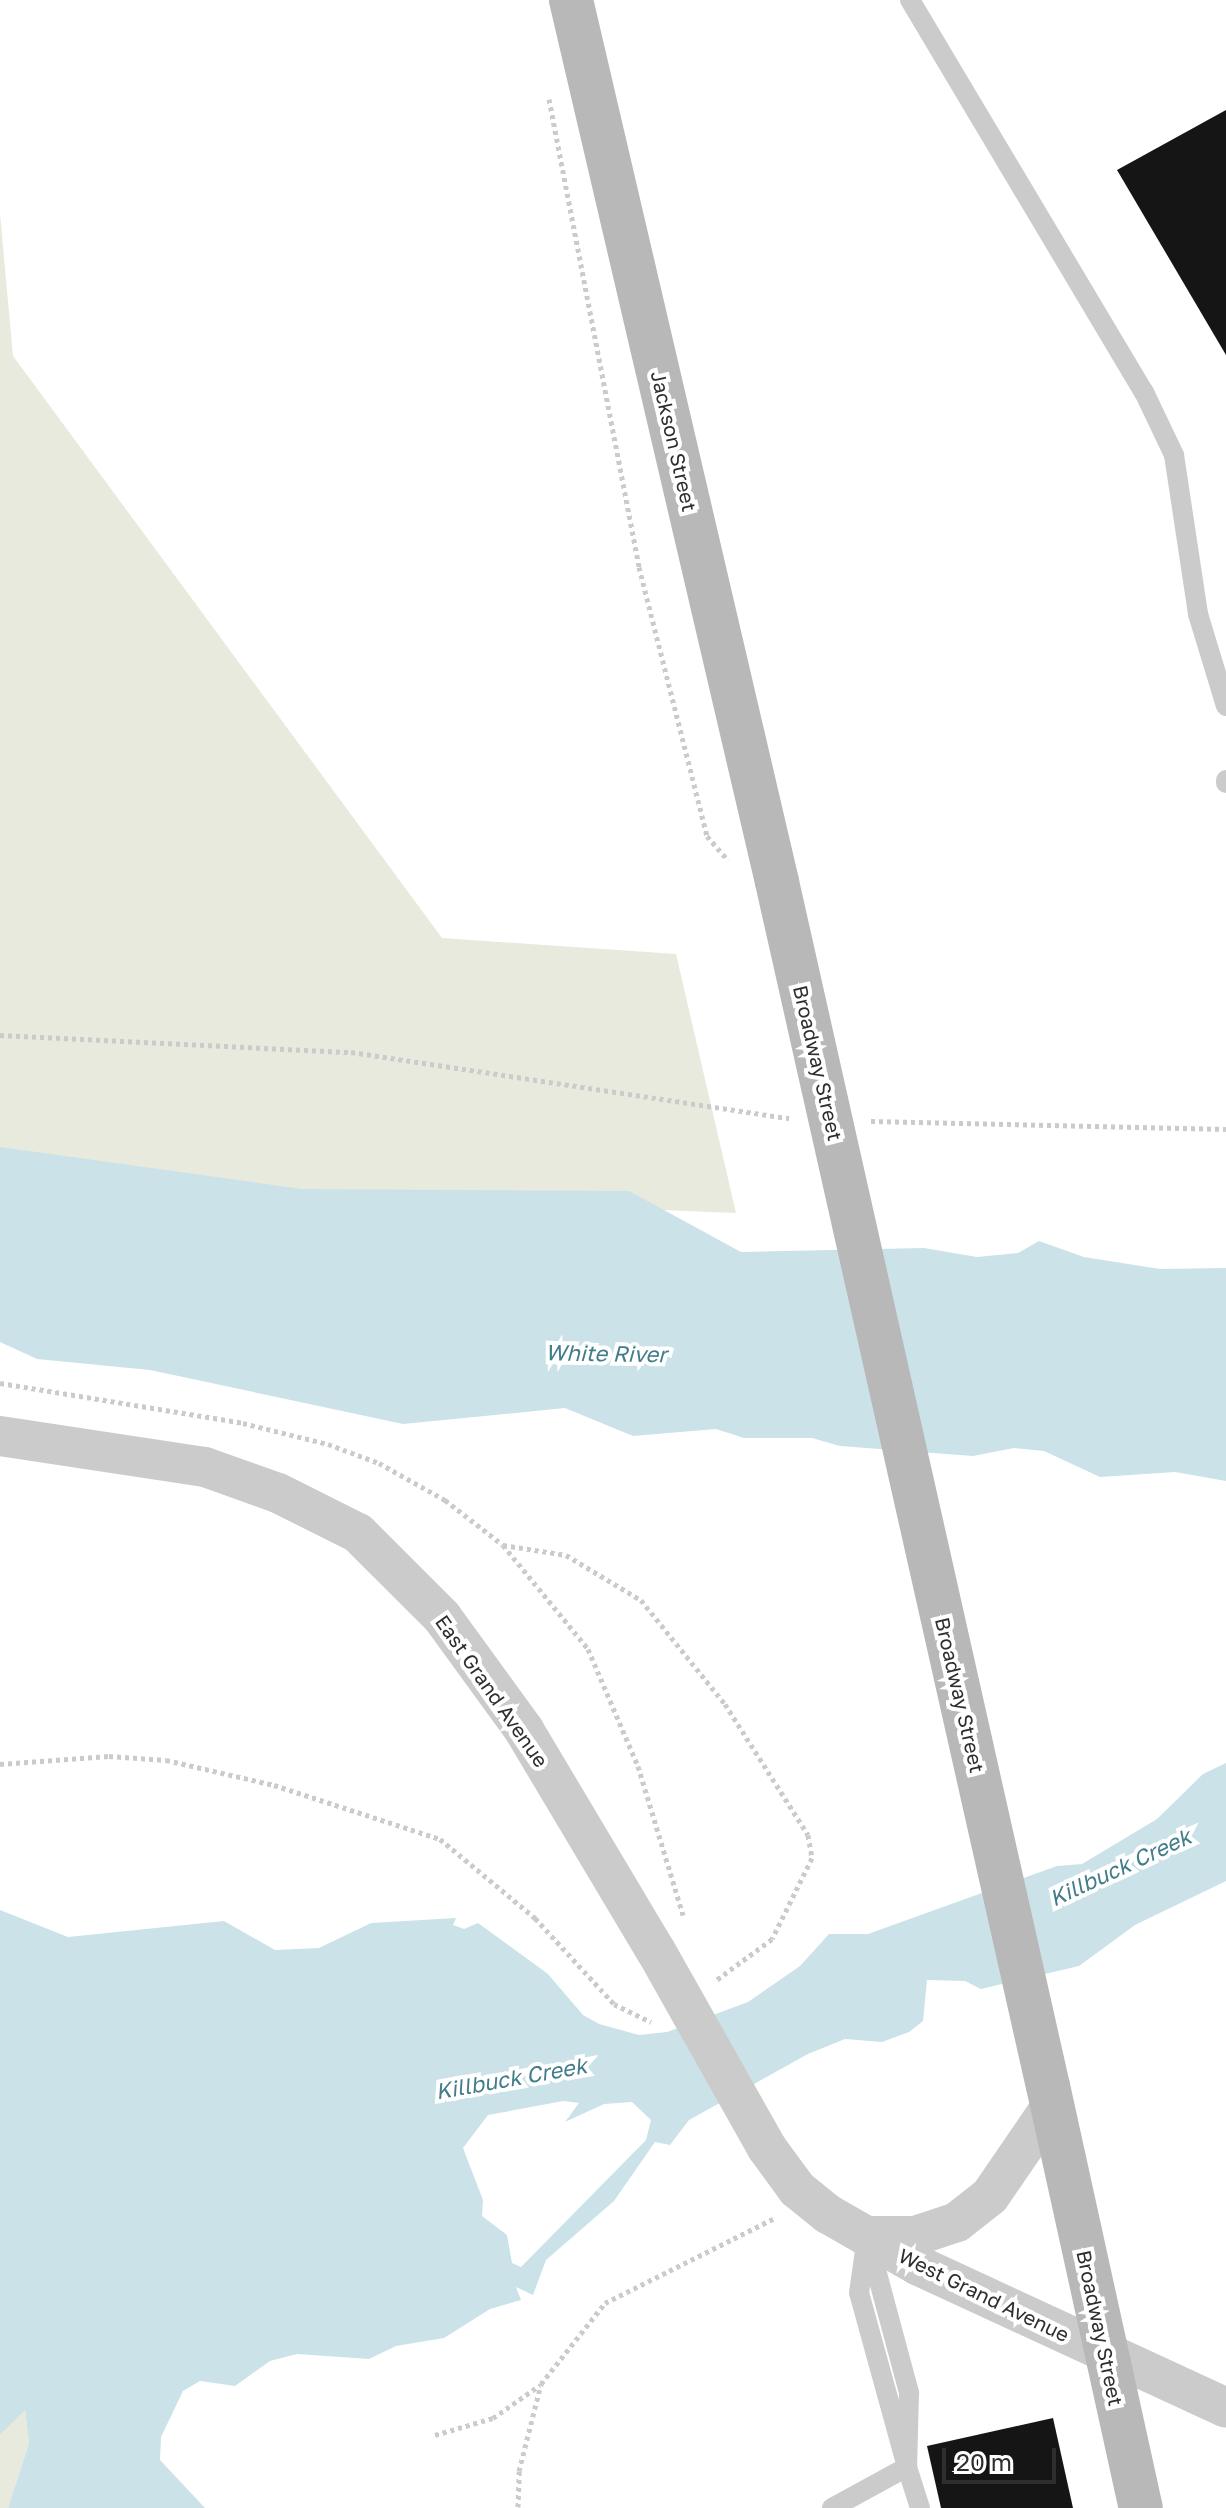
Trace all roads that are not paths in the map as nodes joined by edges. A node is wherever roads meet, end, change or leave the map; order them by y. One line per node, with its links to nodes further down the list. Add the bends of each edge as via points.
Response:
1 (571, 0): 4 (main road, Jackson Street)
2 (910, 0): 3 (lane, via 1144,392 1174,455 1198,614)
3 (1226, 706)
4 (777, 882): 6 (main road, Broadway Street, bridge)
5 (0, 1436): 7 (street, East Grand Avenue, bridge, via 205,1467 278,1493 358,1533 442,1617 515,1718)
6 (1050, 2095): 8 (street, via 990,2196 957,2222 915,2236); 9 (main road, Broadway Street)
7 (767, 2148): 8 (street, West Grand Avenue, via 808,2197)
8 (867, 2236): 9 (street, West Grand Avenue); 11 (lane, via 859,2293)
9 (1105, 2354): 10 (street, West Grand Avenue); 14 (main road, Broadway Street)
10 (1226, 2408)
11 (907, 2467): 12 (lane); 13 (lane)
12 (832, 2508)
13 (920, 2508)
14 (1141, 2508)

